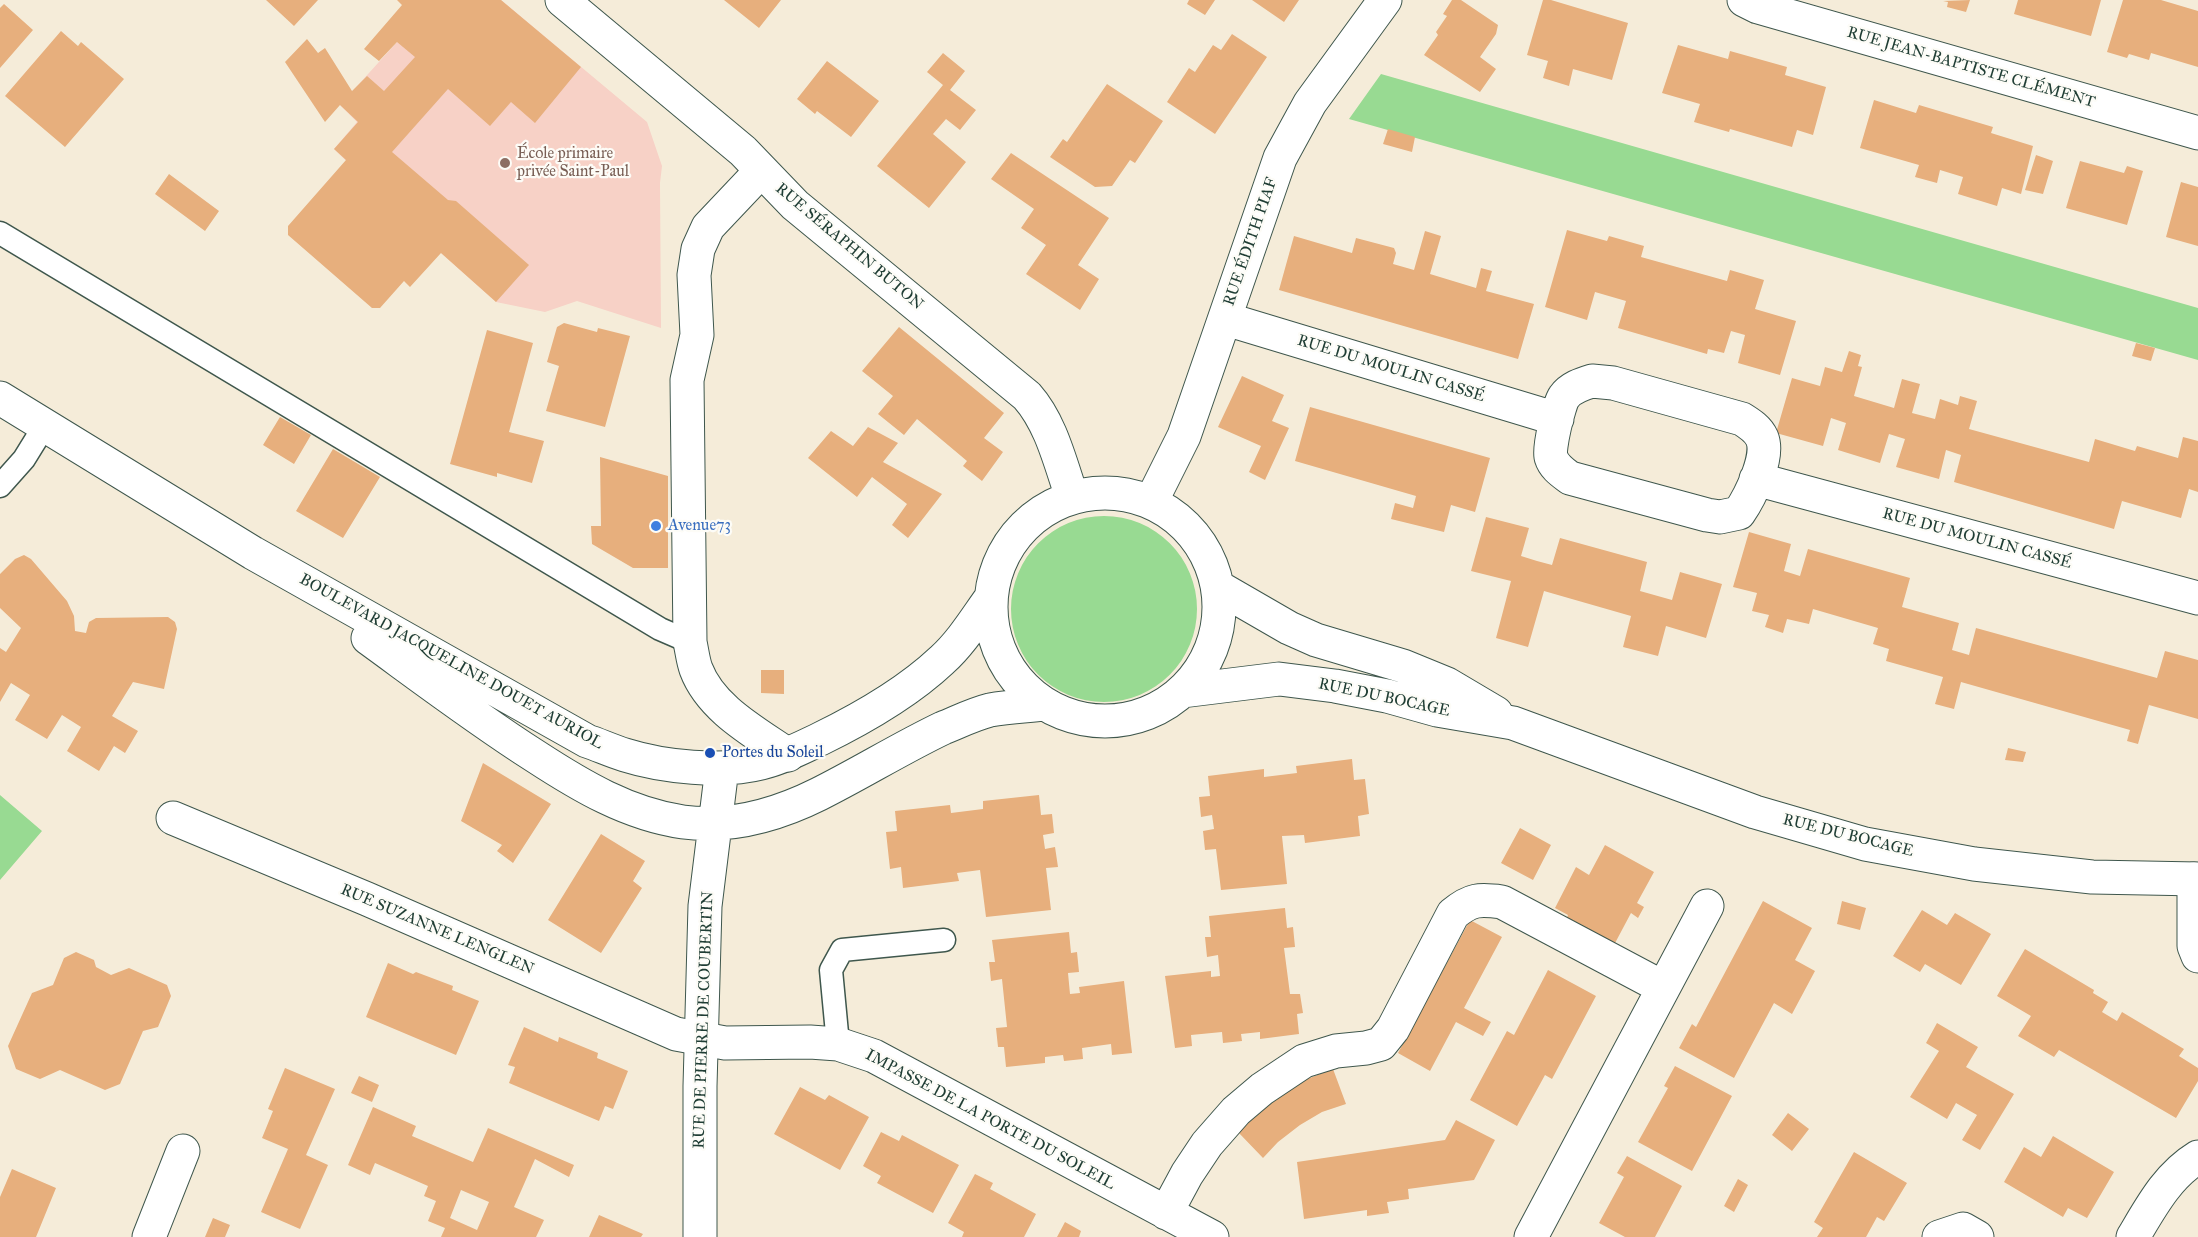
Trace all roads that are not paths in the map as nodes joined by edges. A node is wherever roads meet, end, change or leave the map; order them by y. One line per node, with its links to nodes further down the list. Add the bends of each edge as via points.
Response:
1 (562, 0): 5 (street, RUE SÉRAPHIN BUTON, via 694,108)
2 (1385, 0): 7 (street, RUE ÉDITH PIAF, via 1310,103 1280,158)
3 (1744, 0): 4 (street, RUE JEAN-BAPTISTE CLÉMENT)
4 (2198, 133)
5 (761, 171): 13 (street, RUE SÉRAPHIN BUTON, via 795,205 1027,396 1045,421); 19 (street, via 708,227 698,249 694,275 697,335 687,380)
6 (0, 232): 19 (lane, via 660,629)
7 (1226, 319): 9 (street, RUE DU MOULIN CASSÉ); 14 (street, RUE ÉDITH PIAF, via 1184,436)
8 (0, 398): 10 (street, BOULEVARD JACQUELINE DOUET AURIOL)
9 (1557, 419): 11 (street, via 1550,457 1570,478 1720,517 1739,513); 11 (street, via 1563,398 1576,386 1592,381 1613,383 1742,418 1756,428 1763,440 1763,458)
10 (45, 425): 12 (lane, via 24,459); 15 (street, BOULEVARD JACQUELINE DOUET AURIOL)
11 (1756, 479): 17 (street, RUE DU MOULIN CASSÉ)
12 (0, 486)
13 (1072, 497): 14 (street, via 1098,492); 18 (street, via 1040,512 1015,535 997,565)
14 (1151, 502): 16 (street, via 1195,536)
15 (253, 553): 24 (street, BOULEVARD JACQUELINE DOUET AURIOL, via 587,741 667,764); 26 (street, BOULEVARD JACQUELINE DOUET AURIOL, via 492,729 570,779 611,801 654,817)
16 (1218, 587): 20 (street, via 1219,616 1213,644 1200,670); 22 (street, RUE DU BOCAGE, via 1316,640 1403,666 1447,684)
17 (2198, 598)
18 (990, 599): 21 (street, via 992,630 1003,659 1020,685); 23 (street, BOULEVARD JACQUELINE DOUET AURIOL, via 944,659 918,680 848,725)
19 (690, 642): 23 (street, via 696,670 708,689 730,714)
20 (1182, 691): 21 (street, via 1163,706 1117,720 1067,715); 22 (street, RUE DU BOCAGE, via 1279,679 1335,686)
21 (1044, 704): 26 (street, BOULEVARD JACQUELINE DOUET AURIOL, via 989,711 964,719 816,795 745,821)
22 (1513, 723): 27 (street, RUE DU BOCAGE, via 1755,812 1865,844 1974,864 2092,877)
23 (788, 755): 24 (street, BOULEVARD JACQUELINE DOUET AURIOL, via 760,764)
24 (722, 768): 26 (street, RUE DE PIERRE DE COUBERTIN)
25 (173, 818): 32 (street, RUE SUZANNE LENGLEN, via 676,1034)
26 (716, 823): 32 (street, RUE DE PIERRE DE COUBERTIN, via 705,906)
27 (2196, 879): 30 (street, via 2194,946)
28 (1707, 906): 31 (street)
29 (944, 940): 33 (lane, via 842,950 831,970)
30 (2198, 956)
31 (1662, 987): 36 (street, via 1502,902 1467,902 1453,914 1393,1029 1381,1044 1304,1061 1262,1089 1236,1111 1208,1144); 40 (street)
32 (701, 1040): 33 (street, IMPASSE DE LA PORTE DU SOLEIL); 38 (street, RUE DE PIERRE DE COUBERTIN)
33 (838, 1044): 36 (street, IMPASSE DE LA PORTE DU SOLEIL, via 874,1056)
34 (183, 1151): 37 (street)
35 (2198, 1157): 43 (street, via 2162,1189)
36 (1166, 1213): 39 (street, IMPASSE DE LA PORTE DU SOLEIL)
37 (149, 1237)
38 (700, 1237)
39 (1212, 1237)
40 (1531, 1237)
41 (1939, 1237): 42 (street, via 1964,1229)
42 (1977, 1237)
43 (2133, 1237)

